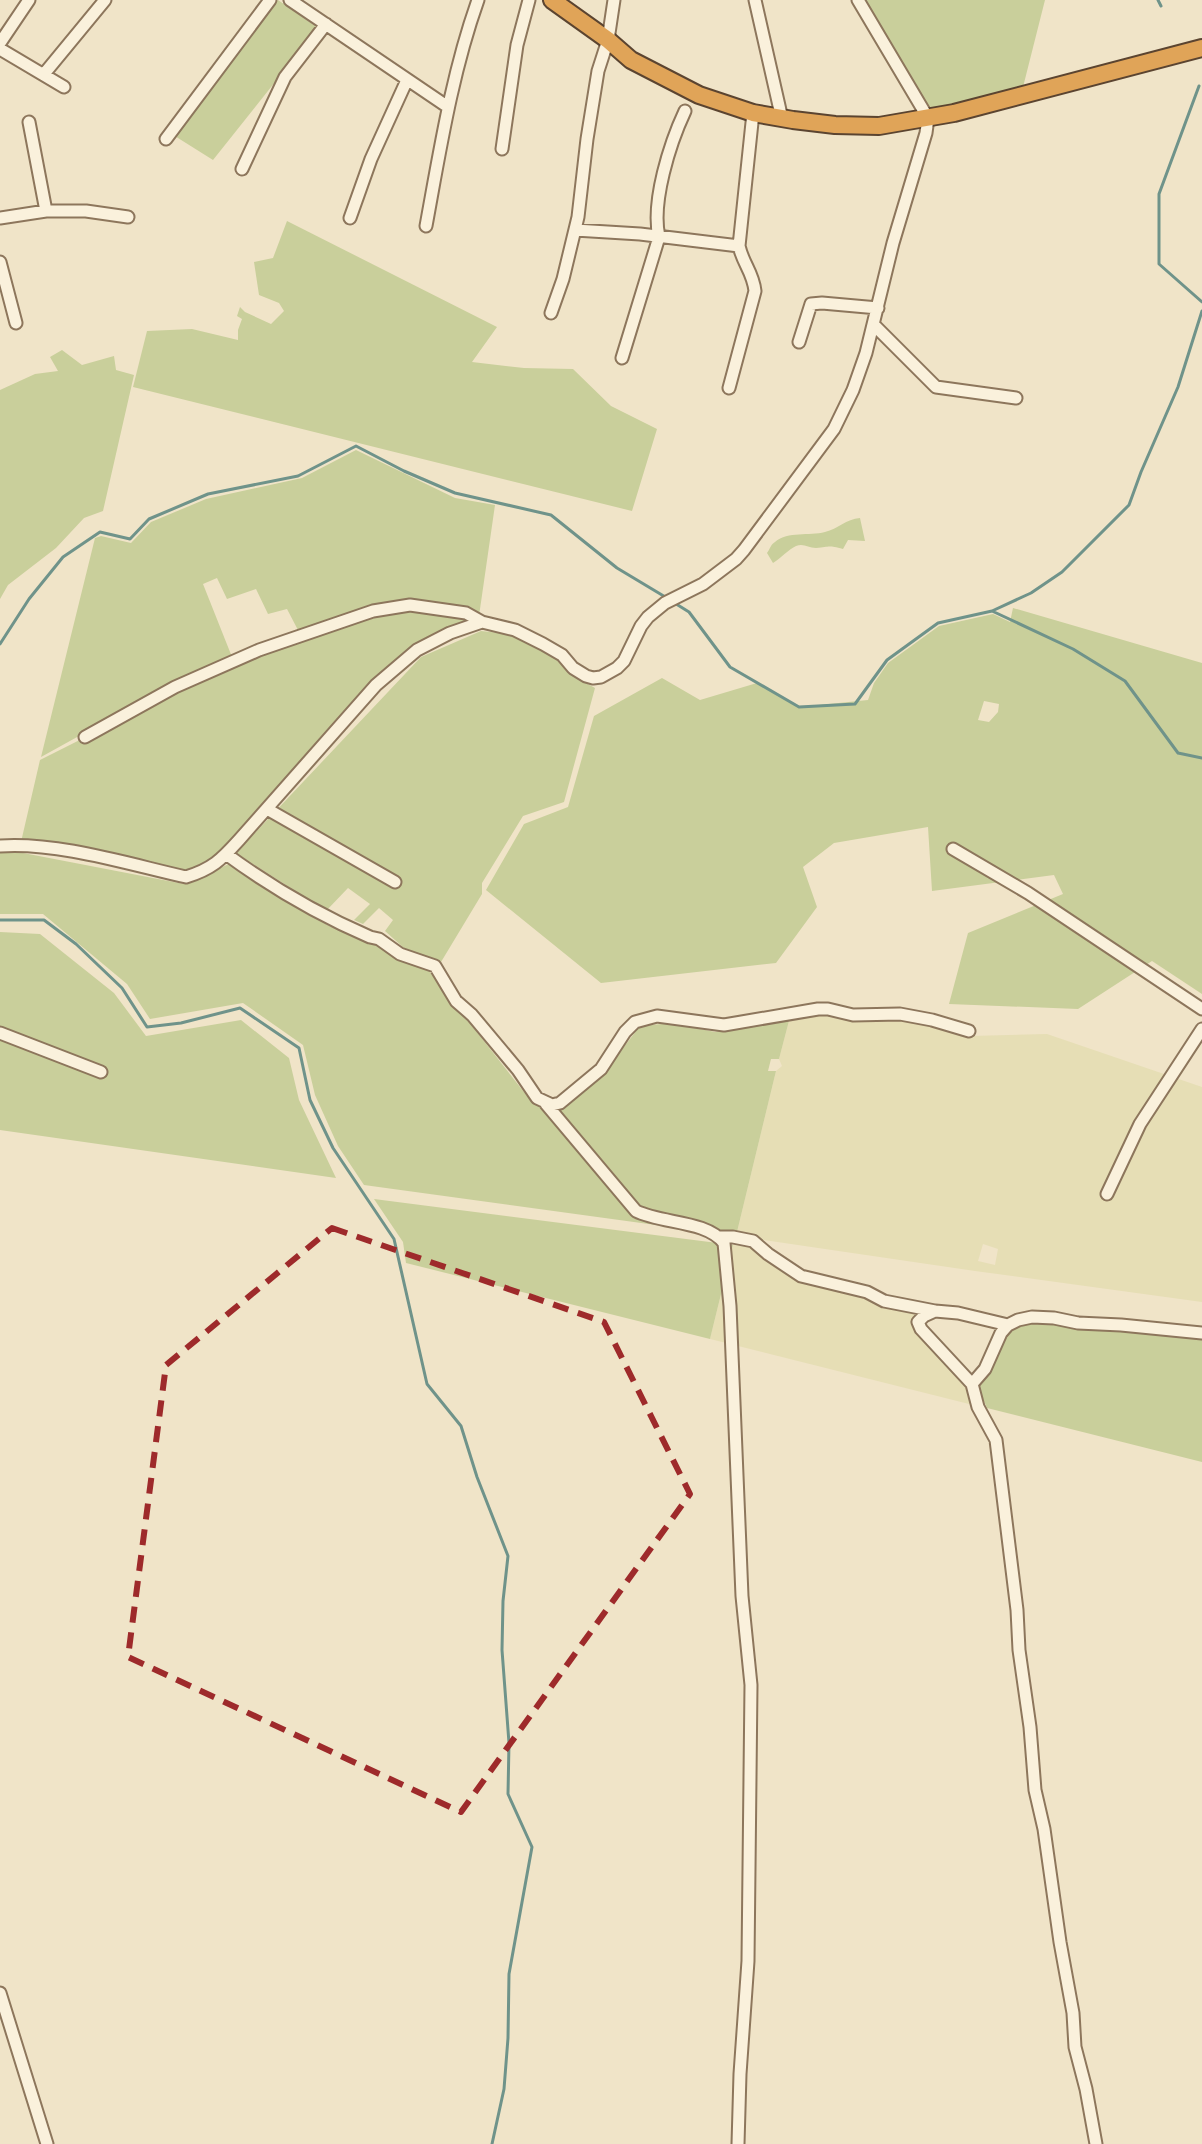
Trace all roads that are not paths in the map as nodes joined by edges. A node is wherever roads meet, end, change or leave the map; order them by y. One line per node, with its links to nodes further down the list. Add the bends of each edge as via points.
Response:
1 (29, 0): 13 (street)
2 (105, 0): 15 (street)
3 (270, 0): 24 (street)
4 (290, 0): 11 (street)
5 (478, 0): 18 (street)
6 (529, 0): 25 (street)
7 (552, 0): 12 (highway)
8 (614, 0): 12 (street)
9 (755, 0): 22 (street)
10 (858, 0): 21 (street)
11 (326, 24): 16 (street); 26 (street, via 285,77)
12 (608, 40): 20 (highway, via 647,69 699,95); 32 (street, via 598,71)
13 (0, 46): 15 (street)
14 (1202, 48): 21 (highway)
15 (44, 74): 17 (street)
16 (407, 80): 18 (street); 30 (street)
17 (64, 87)
18 (448, 107): 31 (street)
19 (685, 111): 33 (street, via 658,197)
20 (753, 113): 22 (highway); 34 (street)
21 (928, 118): 22 (highway, via 870,126); 36 (street)
22 (782, 119)
23 (29, 122): 27 (street)
24 (166, 139)
25 (502, 149)
26 (242, 169)
27 (46, 211): 28 (street); 29 (street)
28 (128, 217)
29 (0, 218)
30 (350, 218)
31 (426, 226)
32 (575, 230): 33 (street); 37 (street)
33 (659, 237): 34 (street); 41 (street)
34 (739, 246): 42 (street, via 755,291)
35 (0, 262): 38 (street)
36 (878, 308): 39 (street); 40 (street, via 811,304)
37 (551, 313)
38 (16, 323)
39 (874, 325): 43 (street, via 936,387); 44 (street, via 845,411 770,516 736,559 644,621 624,661 610,673 593,678 579,673 562,655 531,637)
40 (799, 342)
41 (622, 358)
42 (729, 388)
43 (1016, 398)
44 (482, 622): 45 (street, via 466,613 410,605 373,611 259,650 175,687); 46 (street, via 417,650 376,685)
45 (85, 737)
46 (267, 809): 49 (street); 50 (street)
47 (0, 846): 49 (street, via 55,848 186,877 205,871)
48 (953, 849): 51 (street)
49 (226, 854): 56 (street, via 322,916 435,966 456,1001)
50 (395, 882)
51 (1202, 1009)
52 (1202, 1029): 57 (street, via 1140,1124)
53 (969, 1031): 56 (street, via 900,1014 853,1015 828,1009 724,1025 657,1016 635,1022 601,1069 560,1103)
54 (0, 1033): 55 (street)
55 (101, 1072)
56 (546, 1104): 58 (street, via 636,1211)
57 (1107, 1194)
58 (719, 1237): 59 (street, via 753,1241 801,1276); 65 (street, via 730,1306 742,1596 751,1685 748,1961)
59 (935, 1311): 60 (street); 62 (street, via 918,1322 921,1329)
60 (1008, 1325): 61 (street, via 1032,1317); 62 (street)
61 (1202, 1333)
62 (972, 1384): 66 (street, via 996,1440 1035,1790 1075,2047)
63 (0, 1993): 64 (street)
64 (47, 2144)
65 (738, 2144)
66 (1096, 2144)

